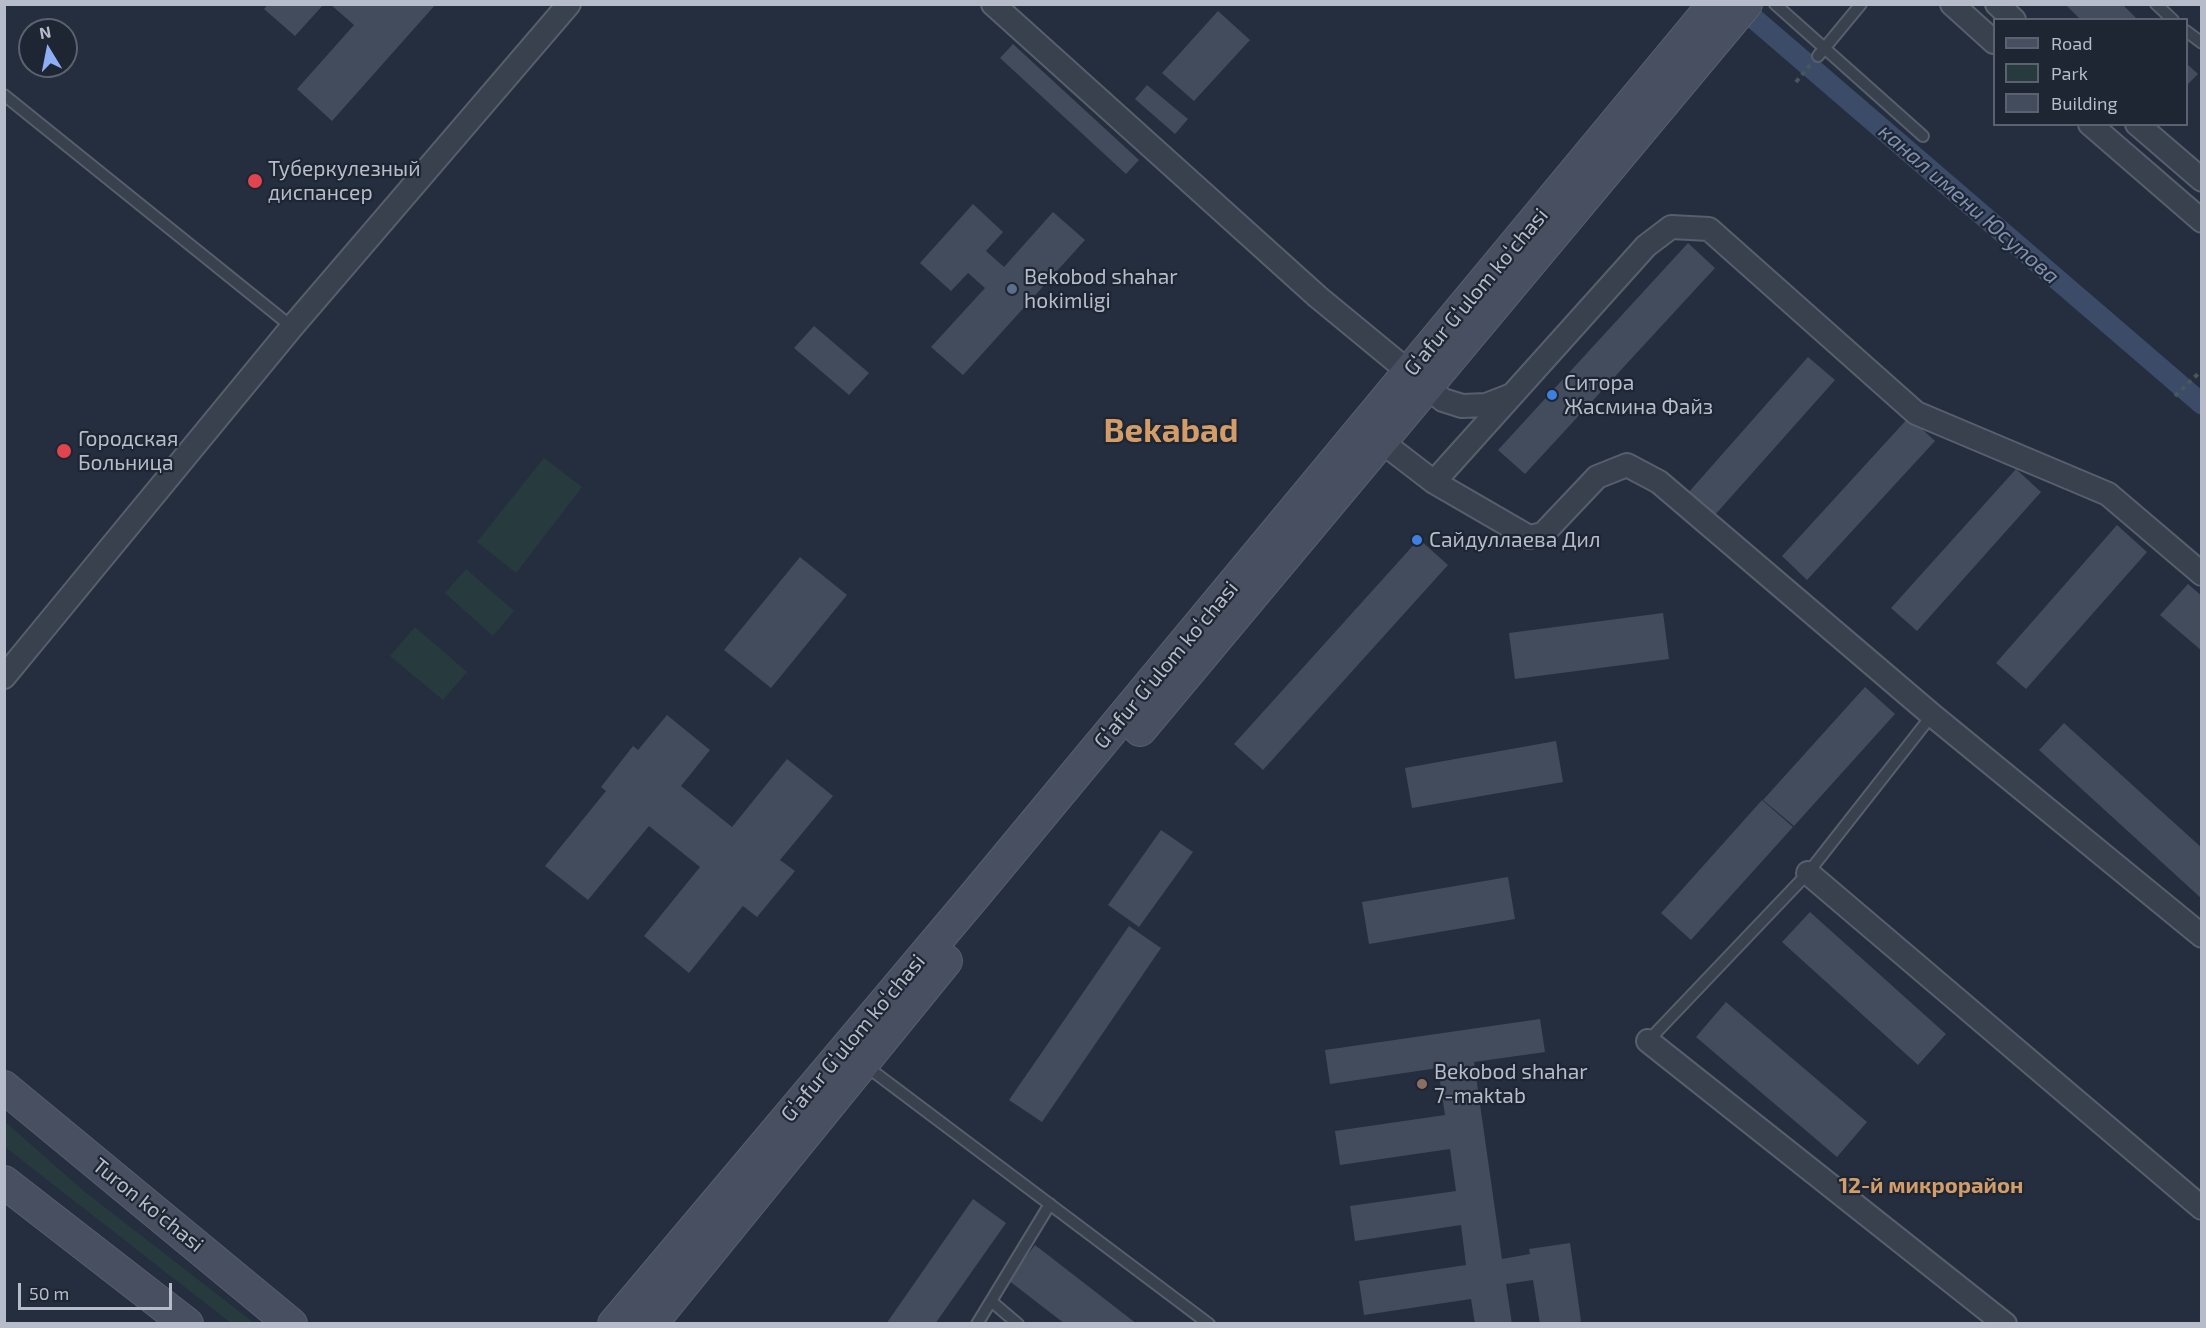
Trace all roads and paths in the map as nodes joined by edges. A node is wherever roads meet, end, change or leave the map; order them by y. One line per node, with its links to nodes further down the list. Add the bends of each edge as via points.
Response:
1 (568, 4): 22 (street)
2 (993, 4): 24 (street, via 1318,297)
3 (1746, 4): 9 (main road, Gʻafur Gʻulom koʻchasi)
4 (1775, 4): 15 (lane)
5 (1861, 4): 15 (lane)
6 (1952, 4): 13 (street)
7 (1997, 4): 10 (street)
8 (2156, 4): 11 (lane)
9 (1714, 18): 24 (main road, Gʻafur Gʻulom koʻchasi)
10 (2012, 18)
11 (2171, 18)
12 (2188, 32): 14 (lane)
13 (1993, 40)
14 (2202, 43)
15 (1822, 52): 19 (lane)
16 (4, 95): 22 (lane)
17 (2092, 126): 21 (street)
18 (2139, 126): 20 (street)
19 (1923, 136)
20 (2202, 180)
21 (2202, 221)
22 (292, 327): 30 (street)
23 (2199, 373): 26 (path)
24 (1419, 380): 25 (street, via 1443,400 1462,406 1486,405); 27 (main road, Gʻafur Gʻulom koʻchasi); 33 (main road, Gʻafur Gʻulom koʻchasi)
25 (1509, 396): 28 (street); 29 (street, via 1646,246 1671,227 1709,229 1916,412 2108,494)
26 (2175, 396)
27 (1382, 442): 28 (street); 33 (main road, Gʻafur Gʻulom koʻchasi)
28 (1434, 482): 31 (street, via 1529,537 1544,534 1598,477 1627,465 1659,482)
29 (2202, 574)
30 (4, 677)
31 (1932, 715): 32 (lane); 34 (street)
32 (1808, 873): 35 (lane); 40 (street)
33 (983, 900): 36 (main road, Gʻafur Gʻulom koʻchasi); 44 (main road, Gʻafur Gʻulom koʻchasi)
34 (2202, 936)
35 (1648, 1041): 49 (street)
36 (863, 1064): 39 (lane); 45 (main road, Gʻafur Gʻulom koʻchasi)
37 (4, 1087): 43 (main road, Turon ko'chasi)
38 (4, 1182): 42 (main road)
39 (1050, 1204): 41 (lane); 48 (lane)
40 (2202, 1208)
41 (991, 1301): 46 (lane); 47 (lane)
42 (187, 1323)
43 (291, 1323)
44 (614, 1323)
45 (651, 1323)
46 (977, 1323)
47 (1018, 1323)
48 (1209, 1323)
49 (2005, 1323)

